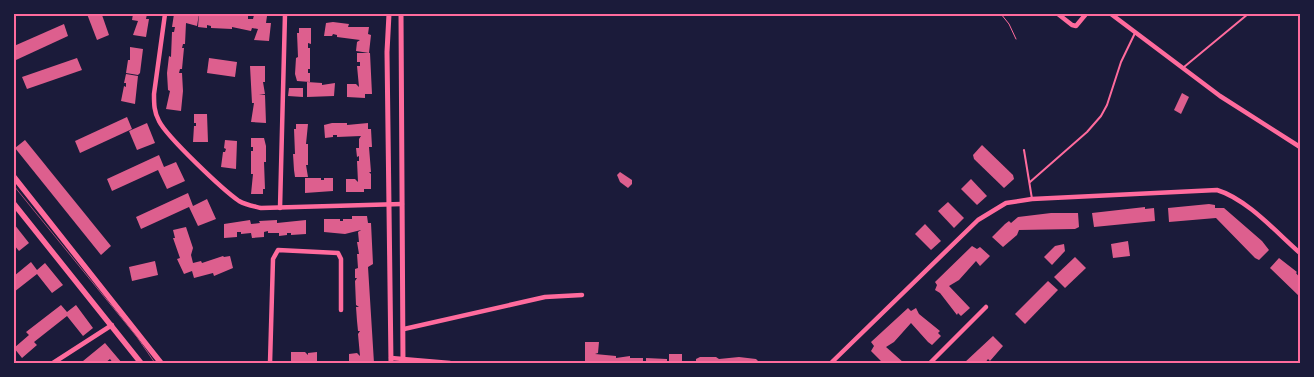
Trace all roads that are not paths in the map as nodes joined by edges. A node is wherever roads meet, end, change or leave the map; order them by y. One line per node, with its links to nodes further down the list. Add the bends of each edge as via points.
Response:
1 (165, 14): 19 (street, via 154,94 158,121 168,135 232,196 250,206)
2 (285, 14): 19 (street)
3 (389, 14): 17 (street)
4 (401, 14): 18 (street)
5 (1058, 14): 6 (street, via 1076,26)
6 (1086, 14)
7 (1111, 14): 9 (street)
8 (1248, 14): 10 (lane)
9 (1135, 33): 10 (street); 14 (lane, via 1120,62 1101,116 1088,132)
10 (1184, 67): 11 (street, via 1237,108)
11 (1300, 147)
12 (1024, 150): 14 (lane)
13 (14, 177): 30 (main road)
14 (1030, 182): 15 (lane)
15 (1032, 199): 20 (street, via 1217,190 1229,193 1244,204); 33 (street, via 1006,202 983,216)
16 (14, 204): 24 (main road)
17 (389, 204): 18 (street); 19 (street); 26 (street)
18 (402, 204): 25 (street)
19 (280, 208)
20 (1300, 254)
21 (582, 295): 25 (street, via 545,297)
22 (986, 307): 34 (street)
23 (341, 310): 31 (street, via 341,259 338,253 278,250 273,259)
24 (112, 325): 28 (street); 29 (main road)
25 (404, 329): 27 (street)
26 (391, 360): 27 (street)
27 (403, 361): 32 (street)
28 (53, 363)
29 (140, 363)
30 (161, 363)
31 (270, 363)
32 (450, 363)
33 (831, 363)
34 (930, 363)

